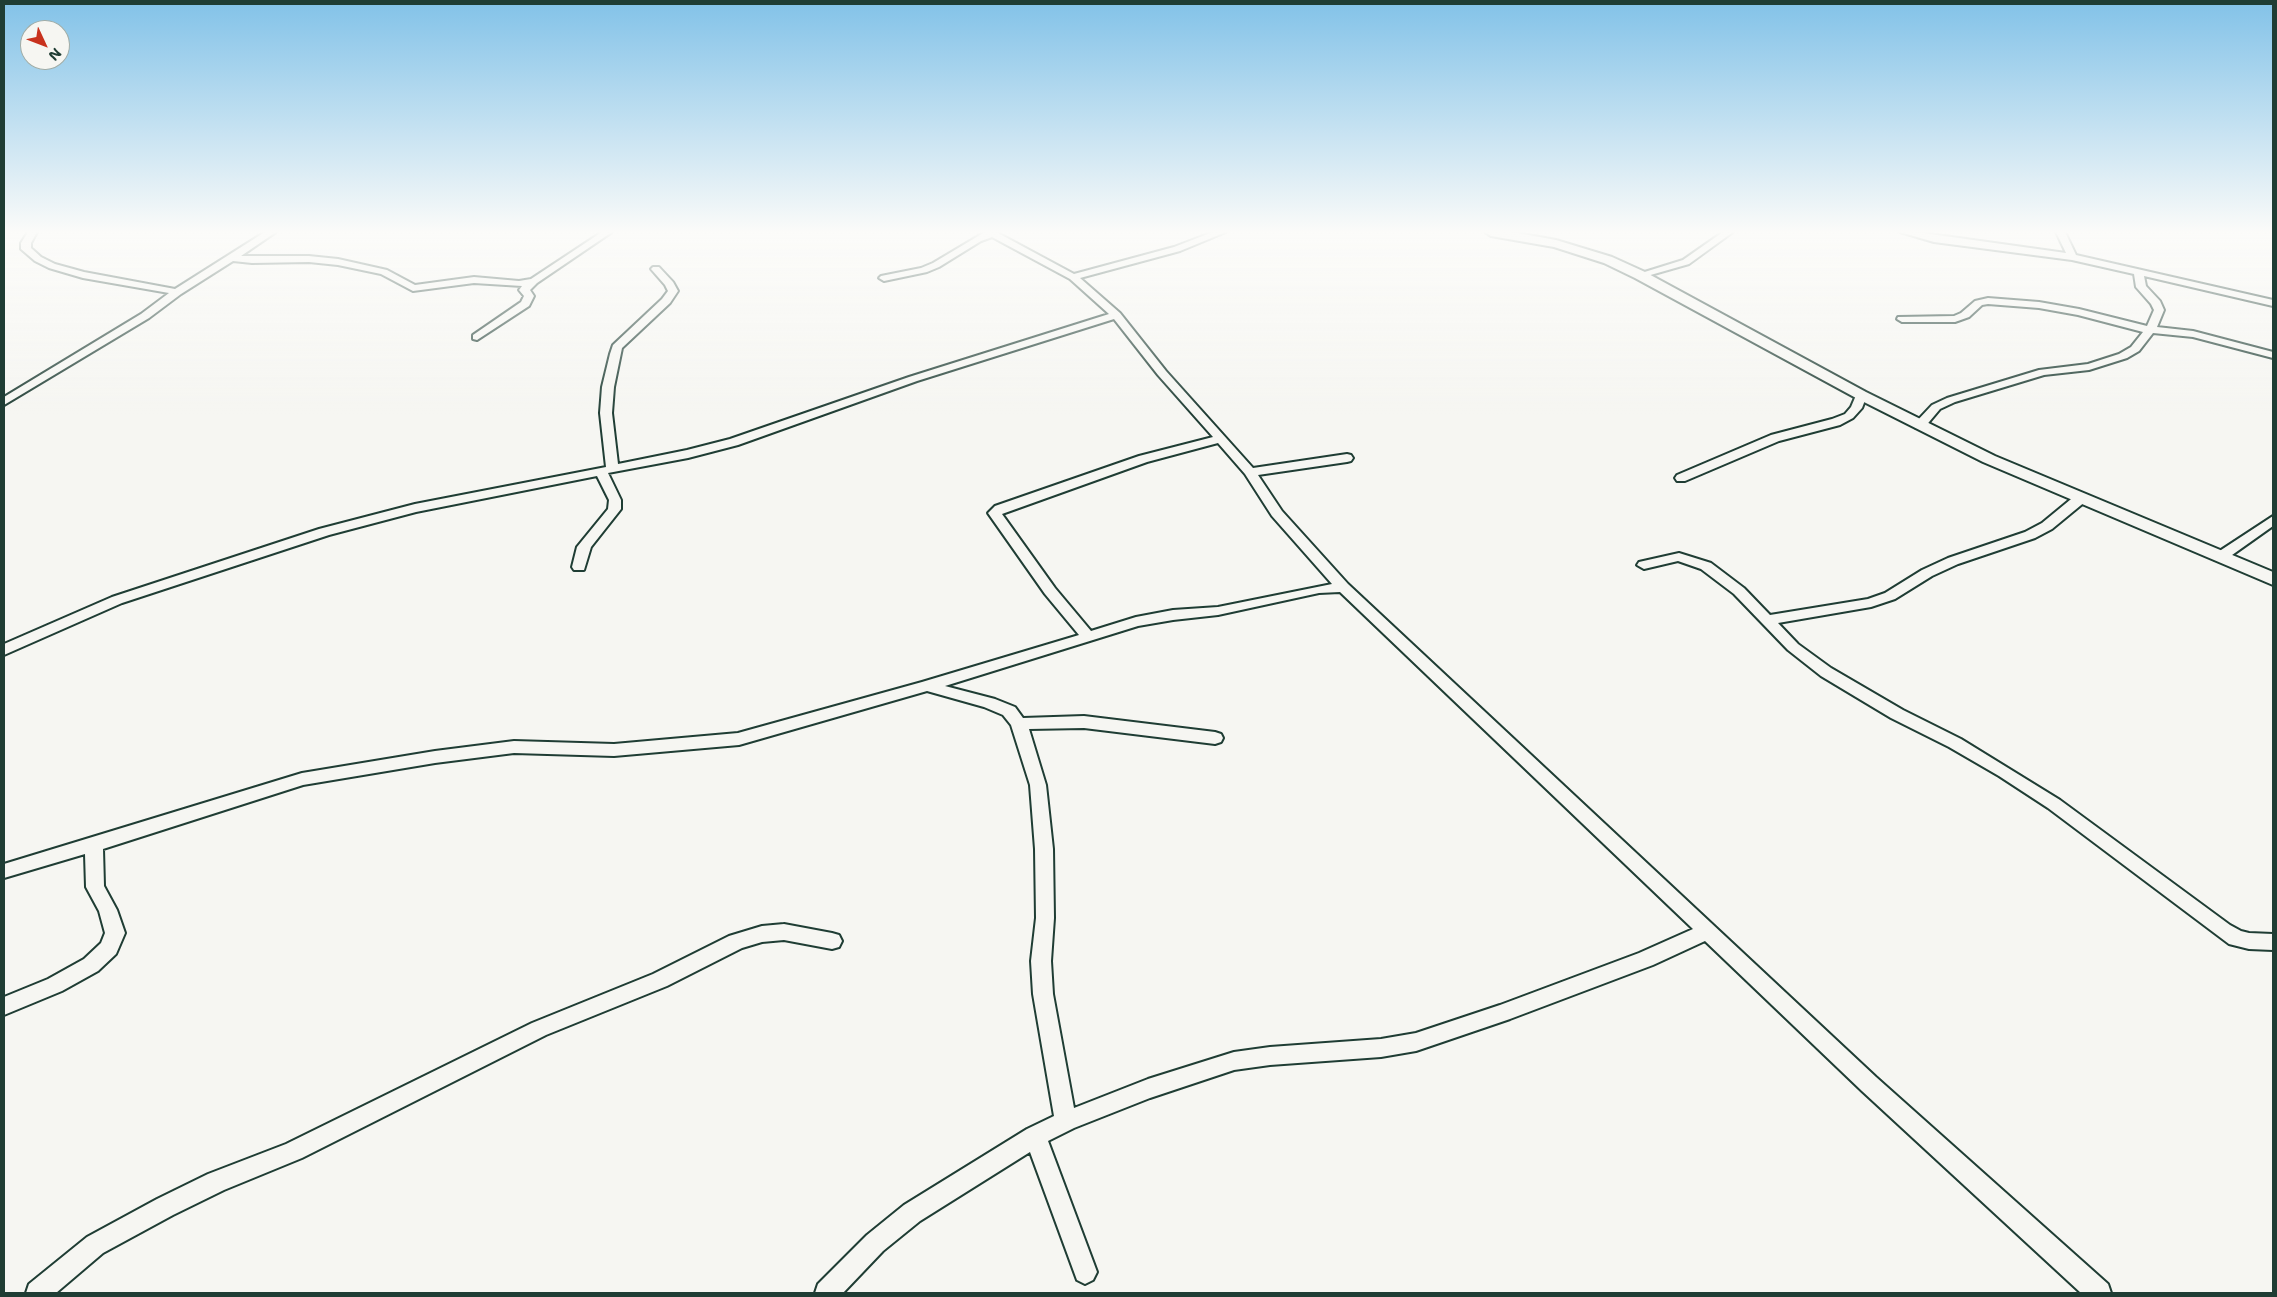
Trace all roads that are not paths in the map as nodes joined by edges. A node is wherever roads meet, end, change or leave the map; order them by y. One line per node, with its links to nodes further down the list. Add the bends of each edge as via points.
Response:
1 (177, 292): 15 (street, via 145,316)
2 (526, 293): 12 (street, via 529,296 525,304)
3 (672, 293): 19 (street, via 618,347 615,354 608,387)
4 (1091, 293): 9 (street)
5 (1672, 293): 14 (main road)
6 (2146, 293): 11 (street, via 2158,310)
7 (2227, 293): 8 (street)
8 (2273, 303)
9 (1116, 315): 17 (street, via 1162,373); 19 (street, via 913,379 734,442)
10 (1902, 319): 11 (street, via 1955,319 1979,303 1997,302 2061,308)
11 (2151, 329): 13 (street, via 2193,334); 16 (street, via 2135,349 2123,356 2089,367 2043,372 1960,397 1936,407)
12 (477, 337)
13 (2273, 355)
14 (1860, 395): 16 (main road); 21 (street, via 1849,416 1816,429 1775,438)
15 (4, 401)
16 (1920, 425): 22 (main road)
17 (1222, 439): 20 (street); 30 (street, via 1143,459 995,513 1050,591)
18 (1347, 458): 20 (street)
19 (606, 470): 26 (street, via 615,500 614,509 584,547); 31 (street, via 415,508 324,532 117,600)
20 (1250, 472): 28 (street, via 1277,513)
21 (1681, 478)
22 (2081, 498): 24 (main road); 29 (street, via 2047,526 2030,535 1953,562 1921,576 1890,596 1871,603)
23 (2273, 520): 24 (street)
24 (2220, 556): 27 (main road)
25 (1644, 566): 29 (street, via 1679,557 1695,561 1716,572 1739,591)
26 (579, 567)
27 (2273, 579)
28 (1343, 587): 30 (street, via 1319,589 1218,611 1173,615); 37 (street)
29 (1766, 620): 39 (street, via 1793,647 1826,672 1897,714 1972,752 2054,804 2223,930 2236,938)
30 (1087, 635): 32 (street)
31 (4, 650)
32 (927, 686): 33 (street, via 996,706 1009,712); 35 (street, via 739,740 614,750 514,747 302,779)
33 (1019, 724): 34 (street, via 1084,722); 41 (street, via 1038,785 1044,849 1043,994)
34 (1215, 738)
35 (94, 845): 36 (street); 40 (street, via 95,886 115,932 109,948 91,965 55,985)
36 (4, 870)
37 (1708, 931): 41 (street, via 1646,959 1416,1042 1234,1061 1148,1089); 46 (street, via 1868,1084)
38 (832, 941): 44 (street, via 784,932 762,934 736,942 660,980 539,1029 294,1151 216,1182 165,1207 95,1245)
39 (2273, 942)
40 (4, 1006)
41 (1066, 1121): 42 (street)
42 (1035, 1136): 43 (street); 45 (street, via 912,1213 875,1243)
43 (1085, 1272)
44 (38, 1293)
45 (828, 1293)
46 (2099, 1293)

